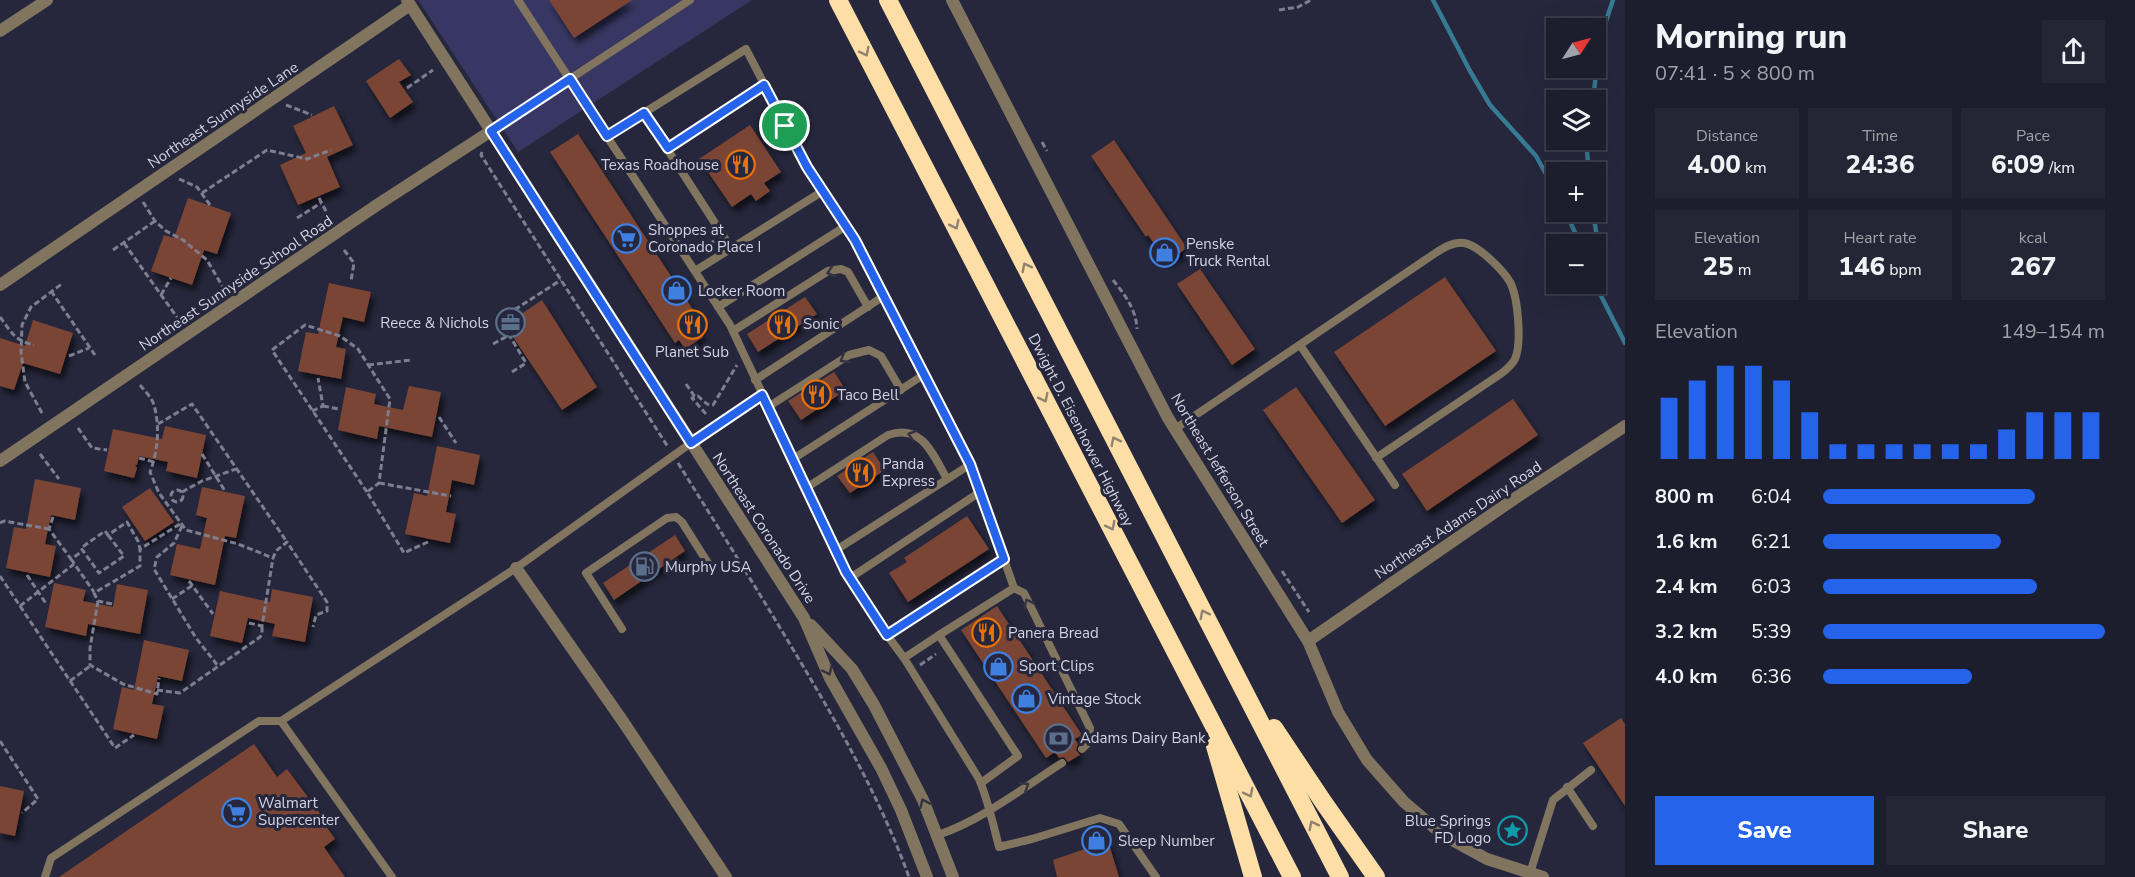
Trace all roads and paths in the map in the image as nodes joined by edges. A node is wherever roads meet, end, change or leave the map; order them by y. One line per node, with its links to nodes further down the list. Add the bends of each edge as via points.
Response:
1 (47, 0): 10 (street)
2 (519, 0): 12 (lane)
3 (690, 0): 12 (lane)
4 (838, 0): 166 (highway, Dwight D. Eisenhower Highway, one-way to 166)
5 (888, 0): 157 (highway, Dwight D. Eisenhower Highway, one-way to 5)
6 (952, 0): 90 (street, Northeast Jefferson Street)
7 (1311, 0): 9 (path)
8 (408, 3): 18 (street, Northeast Coronado Drive); 48 (street, Northeast Sunnyside Lane)
9 (1279, 10)
10 (0, 31)
11 (433, 70): 14 (path)
12 (570, 79): 18 (lane); 19 (lane)
13 (764, 85): 16 (lane, via 746,49); 21 (lane); 26 (lane)
14 (407, 88)
15 (284, 104): 17 (path)
16 (644, 113): 19 (lane); 21 (lane)
17 (312, 115)
18 (491, 131): 92 (street, Northeast Coronado Drive); 99 (street, Northeast Sunnyside School Road)
19 (607, 136): 42 (lane)
20 (1042, 142): 23 (path)
21 (668, 148): 38 (lane)
22 (331, 150): 27 (path, via 307,159 267,150)
23 (1047, 152)
24 (481, 155): 45 (path)
25 (175, 177): 27 (path)
26 (823, 191): 35 (lane); 38 (lane)
27 (202, 193): 31 (path)
28 (319, 198): 30 (path)
29 (142, 201): 34 (path)
30 (321, 203): 32 (path); 33 (path)
31 (210, 205)
32 (329, 217)
33 (297, 218)
34 (155, 221): 37 (path); 49 (path, via 207,260)
35 (846, 226): 52 (lane); 53 (lane)
36 (715, 241): 41 (path)
37 (124, 243): 39 (path); 51 (path)
38 (731, 248): 42 (lane)
39 (113, 250)
40 (344, 250): 46 (path, via 354,263)
41 (693, 255)
42 (695, 271): 53 (lane)
43 (1109, 275): 58 (path, via 1136,316)
44 (171, 278): 51 (path)
45 (561, 280): 59 (path, via 507,317 503,322); 89 (path)
46 (351, 281)
47 (63, 283): 50 (path)
48 (0, 285)
49 (224, 289)
50 (51, 291): 60 (path, via 31,307 22,325); 64 (path)
51 (161, 295): 56 (path)
52 (884, 296): 54 (lane); 71 (lane)
53 (718, 307): 57 (lane)
54 (868, 307): 57 (lane, one-way to 57, via 848,272 828,271); 73 (lane)
55 (0, 317): 60 (path)
56 (179, 320)
57 (733, 331): 73 (lane)
58 (1137, 333)
59 (509, 334): 61 (path); 70 (path, via 526,363)
60 (21, 342): 62 (path); 83 (path, via 25,382)
61 (493, 344)
62 (34, 345)
63 (1300, 345): 90 (lane); 96 (lane); 96 (lane, via 1455,243 1482,252 1509,281 1516,301 1518,347 1512,365)
64 (89, 348): 65 (path); 66 (path)
65 (69, 356)
66 (95, 356)
67 (411, 360): 68 (path)
68 (368, 365): 82 (path, via 358,349 340,336 305,325 272,350); 106 (path, via 390,399)
69 (737, 365): 78 (path, via 713,405)
70 (512, 372)
71 (925, 375): 76 (lane); 101 (lane)
72 (318, 378): 79 (path)
73 (755, 380): 77 (lane)
74 (686, 384): 78 (path)
75 (140, 385): 86 (path, via 153,403)
76 (901, 390): 80 (lane, one-way to 80, via 881,356 869,350 849,355); 98 (lane)
77 (762, 395): 80 (lane); 92 (lane)
78 (695, 397): 84 (path, via 692,398)
79 (323, 406): 81 (path); 82 (path)
80 (768, 407): 98 (lane)
81 (339, 409)
82 (312, 411): 112 (path)
83 (42, 413)
84 (706, 414)
85 (439, 417): 91 (path)
86 (157, 425): 100 (path); 102 (path, via 192,404)
87 (1625, 426): 156 (street, Northeast Adams Dairy Road)
88 (78, 428): 93 (path, via 92,448)
89 (656, 429)
90 (1175, 429): 156 (street, Northeast Jefferson Street)
91 (456, 442)
92 (691, 443): 132 (lane); 149 (street, Northeast Coronado Drive)
93 (107, 450)
94 (40, 454): 104 (path)
95 (202, 454): 103 (path)
96 (1376, 458): 107 (lane)
97 (139, 459): 100 (path)
98 (793, 459): 109 (lane)
99 (0, 461)
100 (154, 462): 116 (path, via 150,472)
101 (970, 464): 105 (lane); 113 (lane)
102 (236, 469): 103 (path); 122 (path)
103 (215, 476): 110 (path); 111 (path)
104 (59, 479)
105 (947, 479): 109 (lane, one-way to 109, via 924,440 896,432); 125 (lane)
106 (379, 483): 112 (path); 114 (path)
107 (1395, 485)
108 (693, 487): 183 (path, via 842,729 895,838)
109 (806, 488): 125 (lane)
110 (225, 491)
111 (182, 492): 115 (path, via 172,491); 115 (path, via 180,501)
112 (367, 492): 123 (path, via 404,553)
113 (980, 492): 129 (lane); 136 (lane)
114 (451, 496)
115 (171, 499): 116 (path)
116 (165, 503): 119 (path)
117 (52, 518): 120 (path)
118 (0, 523): 120 (path)
119 (181, 525): 124 (path); 127 (path, via 186,530); 142 (path, via 174,543 153,565)
120 (49, 529): 128 (path)
121 (108, 535): 124 (path, via 126,522); 126 (path, via 105,531 81,548); 126 (path, via 124,556 99,573)
122 (287, 542): 127 (path); 152 (path, via 327,602 327,611 316,615)
123 (428, 542)
124 (140, 549): 141 (path, via 140,566)
125 (836, 550): 136 (lane)
126 (83, 551): 128 (path)
127 (273, 558): 151 (path)
128 (71, 559): 130 (path)
129 (1004, 559): 139 (lane); 154 (lane)
130 (74, 564): 140 (path); 141 (path)
131 (1277, 565): 147 (path)
132 (516, 568): 167 (lane); 182 (street)
133 (711, 568): 153 (lane, via 676,517 667,518 586,573)
134 (27, 574): 140 (path)
135 (0, 576): 146 (path)
136 (850, 578): 154 (lane)
137 (189, 580): 138 (path)
138 (193, 585): 142 (path); 148 (path)
139 (1014, 588): 155 (lane); 170 (lane, one-way to 139, via 1088,743 1090,728 1024,593)
140 (38, 591): 145 (path); 146 (path)
141 (94, 593): 143 (path)
142 (172, 599): 161 (path)
143 (98, 601): 144 (path); 160 (path)
144 (112, 604)
145 (47, 605)
146 (20, 606): 164 (path)
147 (1309, 612)
148 (213, 614)
149 (804, 618): 178 (street, Northeast Coronado Drive, one-way to 149, via 902,757 852,669); 184 (street, Northeast Coronado Drive, one-way to 184, via 830,678 886,779)
150 (249, 623): 151 (path)
151 (262, 626): 161 (path, via 260,637)
152 (313, 627)
153 (622, 629)
154 (887, 635): 159 (lane)
155 (939, 635): 159 (lane); 173 (lane, via 1018,756)
156 (1308, 641): 179 (street, Northeast Jefferson Street, via 1338,712 1367,760 1404,802 1443,835 1487,859)
157 (1223, 651): 189 (highway, Dwight D. Eisenhower Highway, one-way to 157); 190 (highway)
158 (936, 654): 162 (path)
159 (904, 658): 173 (lane)
160 (90, 665): 164 (path); 165 (path, via 123,684 157,694)
161 (218, 666): 165 (path, via 180,693)
162 (919, 666)
163 (159, 678): 165 (path)
164 (70, 681): 168 (path, via 115,748)
165 (157, 690)
166 (1203, 704): 187 (highway); 188 (highway, Dwight D. Eisenhower Highway, one-way to 188)
167 (281, 721): 180 (lane, via 260,721 51,858); 181 (lane)
168 (135, 735)
169 (0, 741): 176 (path, via 38,799)
170 (1082, 749)
171 (1062, 763): 175 (lane, one-way to 171)
172 (1591, 770): 174 (lane)
173 (981, 783): 175 (lane)
174 (1568, 787): 177 (lane); 179 (lane, via 1553,800)
175 (988, 809): 178 (lane); 186 (lane, via 999,847 1100,818 1119,824)
176 (22, 813)
177 (1593, 826)
178 (938, 835): 185 (street, Northeast Coronado Drive)
179 (1530, 873): 191 (street, Northeast Jefferson Street)
180 (45, 877)
181 (392, 877)
182 (726, 877)
183 (909, 877)
184 (927, 877)
185 (953, 877)
186 (1156, 877)
187 (1253, 877)
188 (1292, 877)
189 (1340, 877)
190 (1376, 877)
191 (1543, 877)

